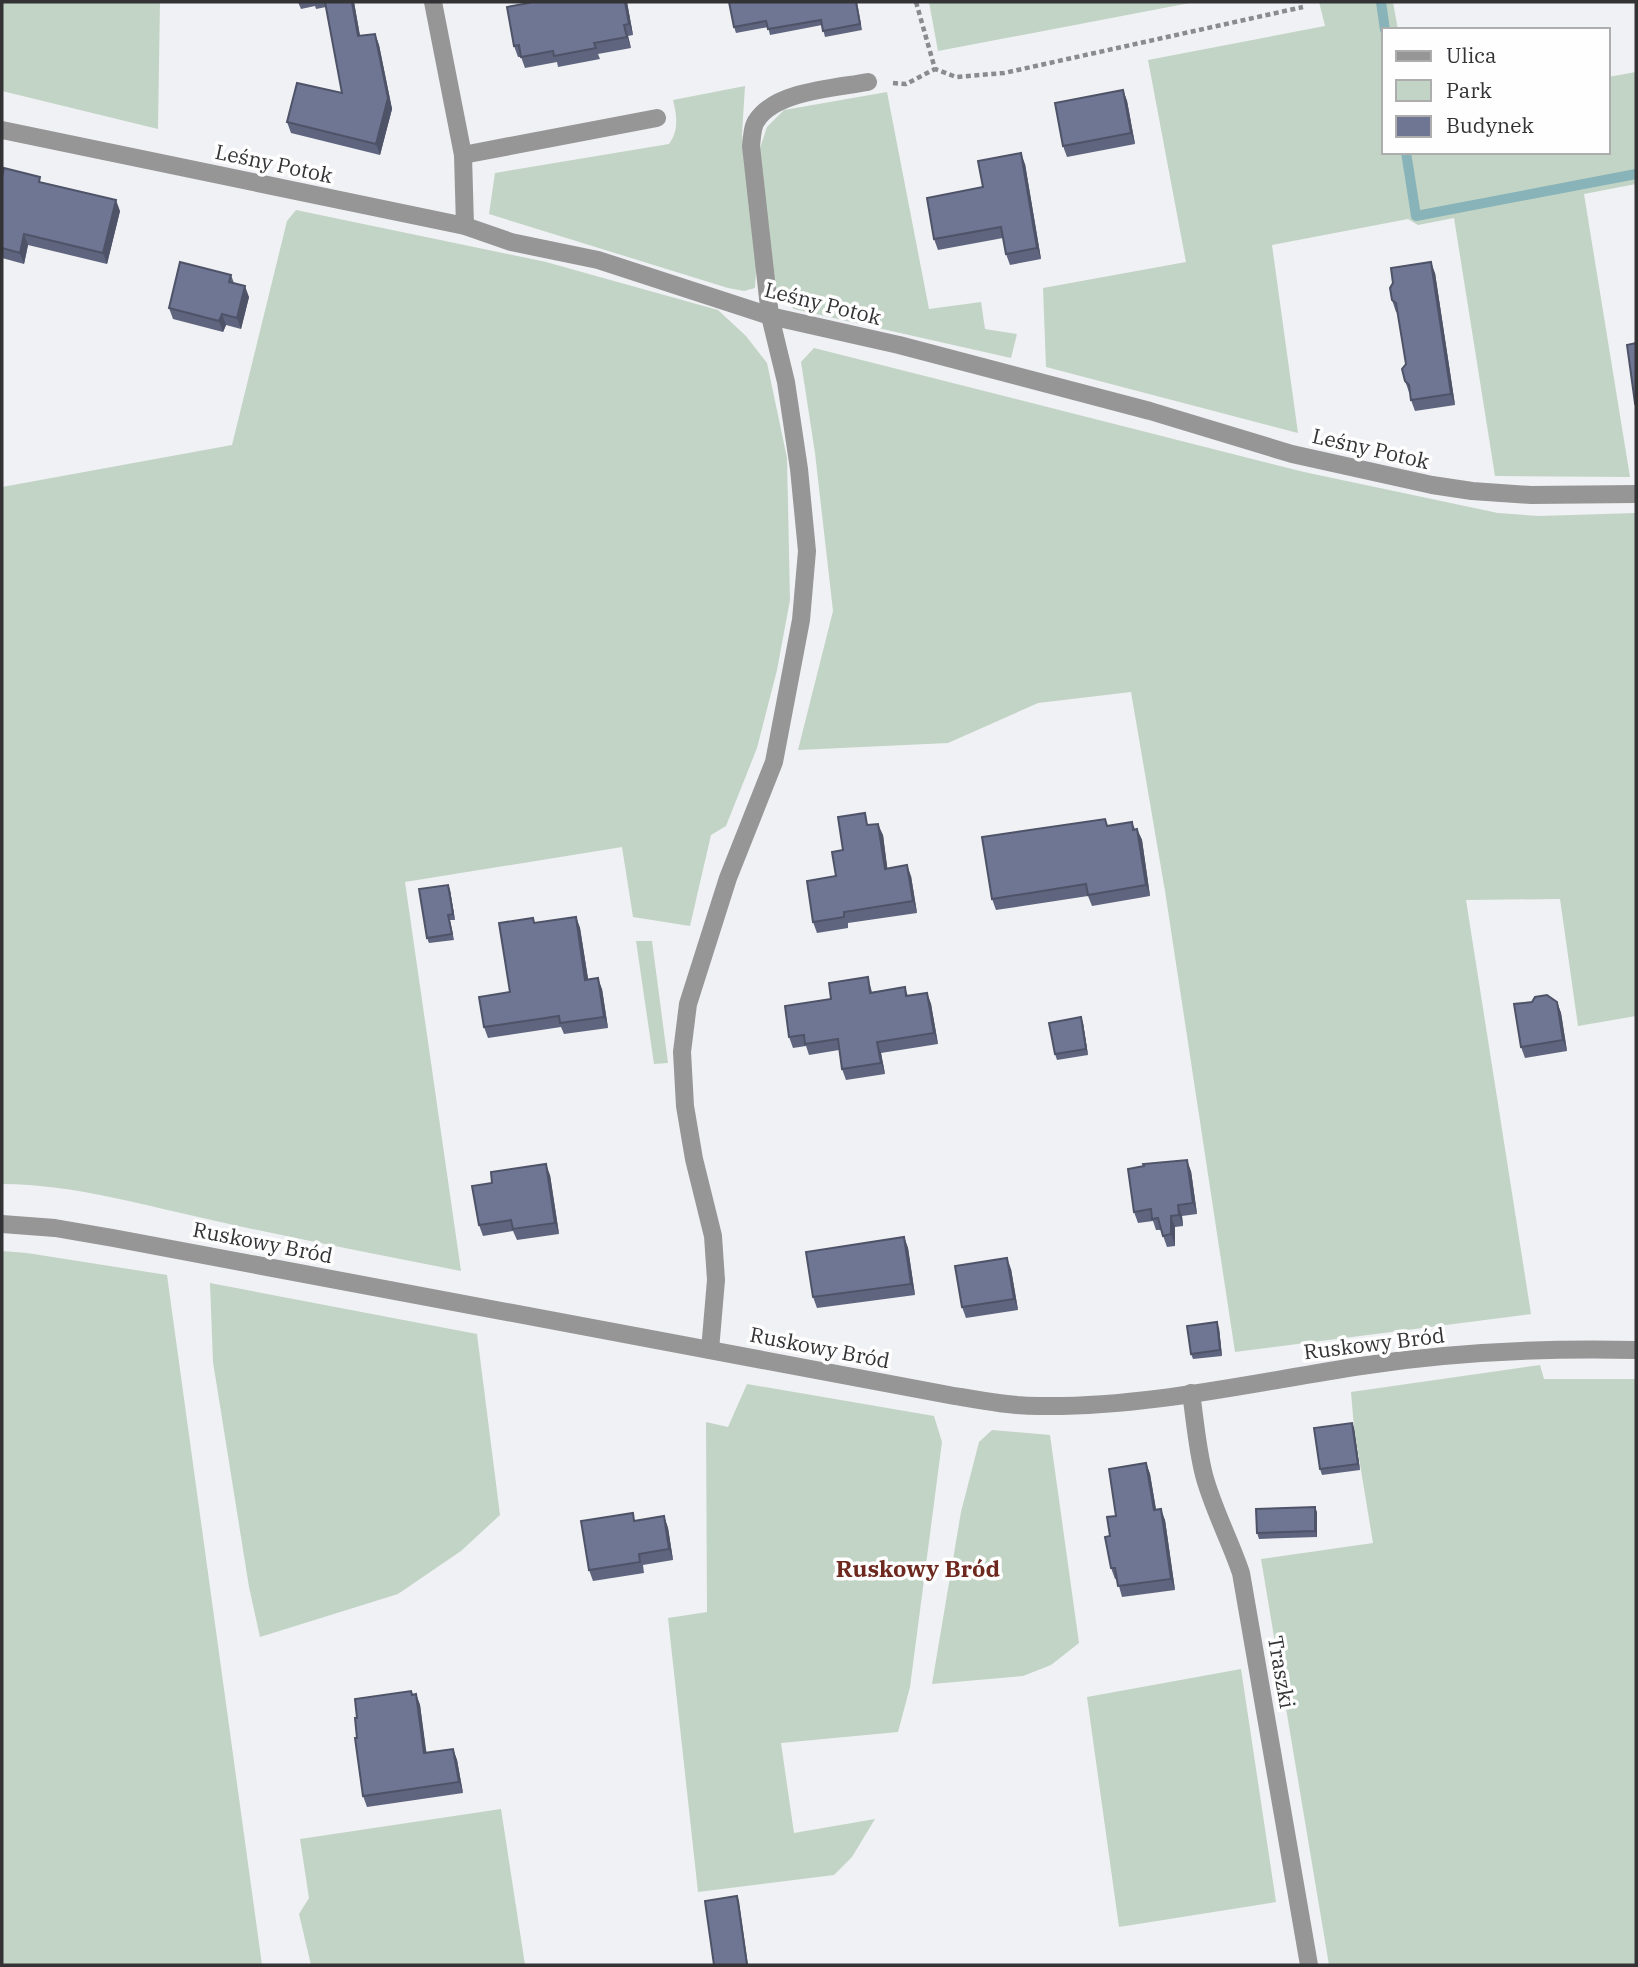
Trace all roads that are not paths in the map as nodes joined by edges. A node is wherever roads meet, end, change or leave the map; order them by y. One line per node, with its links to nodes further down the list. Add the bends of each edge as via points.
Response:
1 (433, 2): 5 (street)
2 (868, 82): 7 (street, via 791,97 755,121 751,146)
3 (657, 118): 5 (street)
4 (2, 130): 6 (street, Leśny Potok)
5 (463, 155): 6 (street)
6 (465, 226): 7 (street, Leśny Potok, via 511,242 610,264)
7 (770, 316): 8 (street, Leśny Potok, via 899,345 1292,454 1432,485 1531,495); 10 (street, via 788,394 807,551 801,620 774,762 728,878 688,1004 682,1052 685,1106 713,1236 716,1280)
8 (1636, 494)
9 (2, 1224): 10 (street, Ruskowy Bród, via 113,1238)
10 (710, 1350): 12 (street, Ruskowy Bród, via 1004,1404 1066,1406)
11 (1636, 1350): 12 (street, Ruskowy Bród, via 1536,1349 1450,1356)
12 (1191, 1393): 13 (street, Traszki, via 1204,1474 1241,1573)
13 (1309, 1965)

